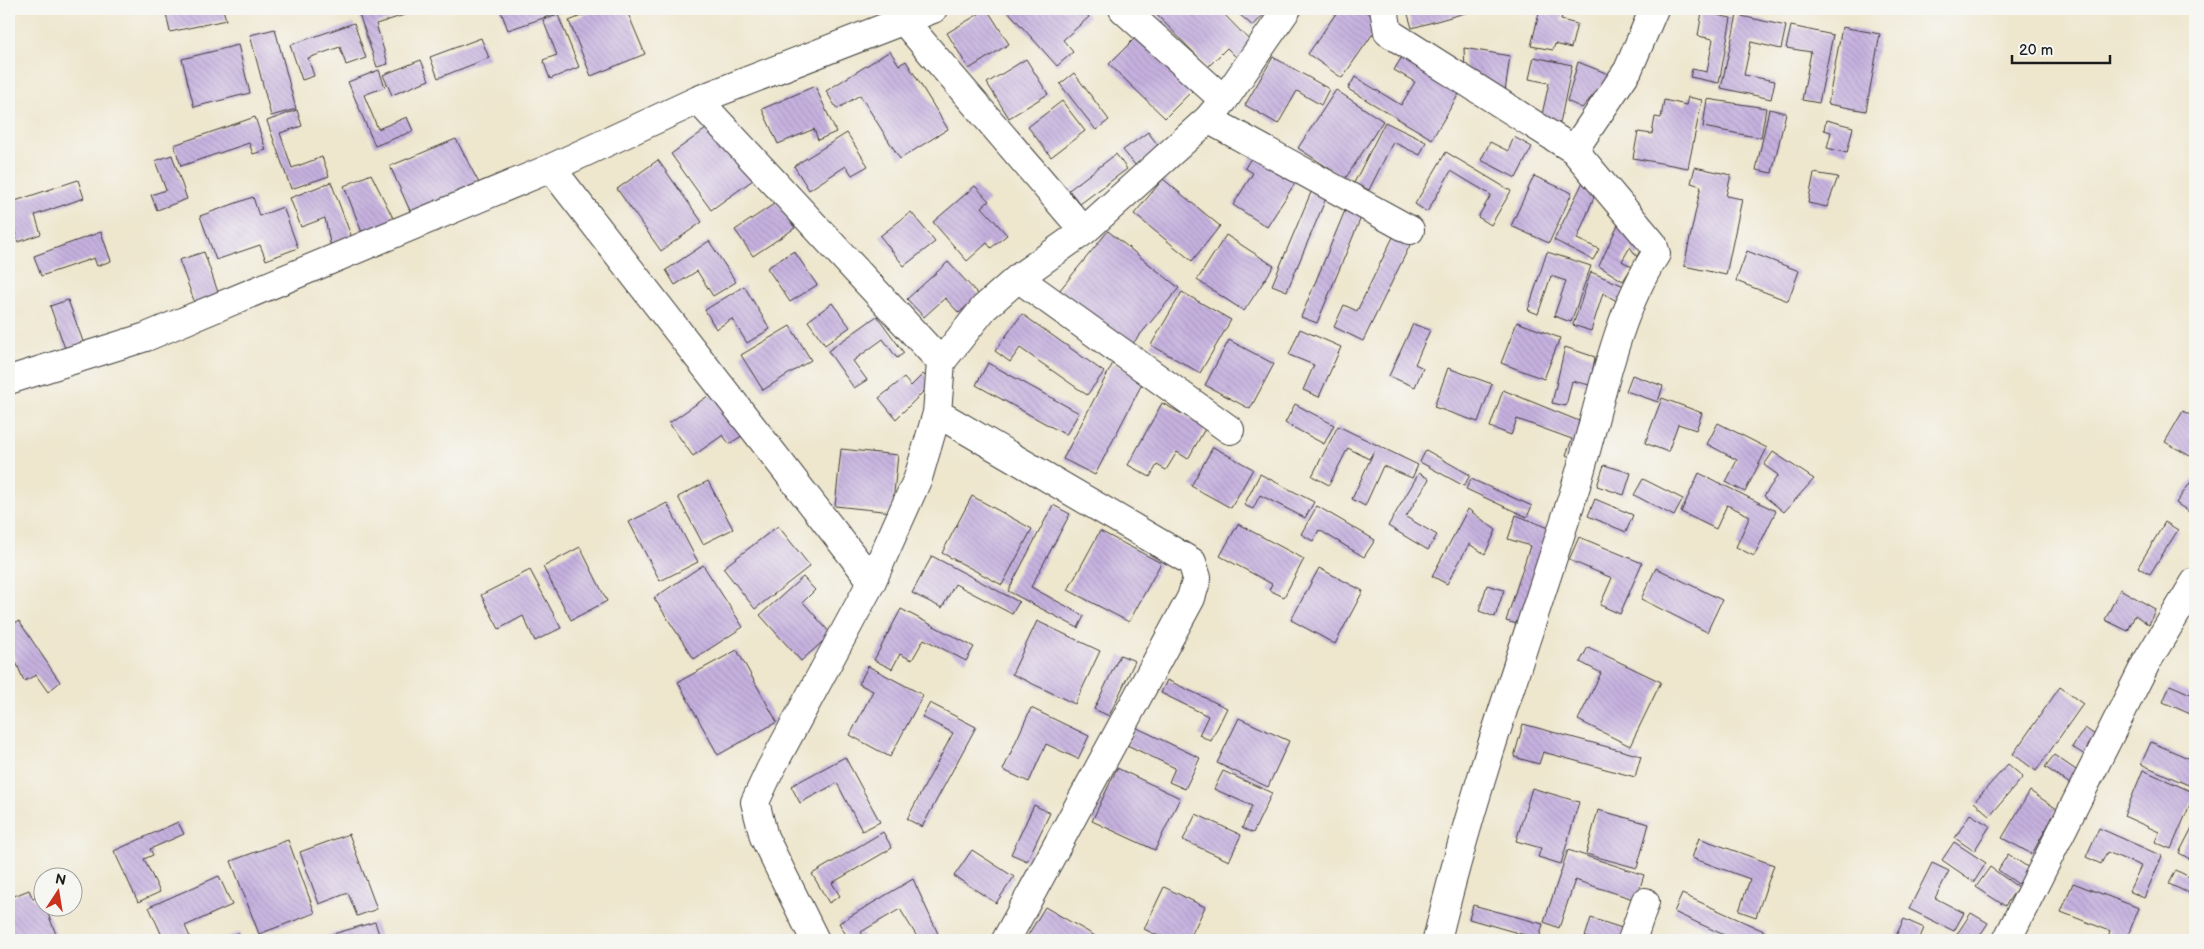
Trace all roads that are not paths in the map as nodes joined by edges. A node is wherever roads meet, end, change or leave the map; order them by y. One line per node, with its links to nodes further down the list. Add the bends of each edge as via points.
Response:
1 (933, 9): 6 (street)
2 (1123, 9): 8 (street)
3 (1287, 9): 8 (street)
4 (1384, 9): 9 (street, via 1388,32)
5 (1654, 9): 9 (street, via 1628,70)
6 (904, 21): 7 (street); 12 (street)
7 (698, 100): 10 (street); 14 (street)
8 (1216, 109): 11 (street); 12 (street)
9 (1574, 150): 23 (street, via 1653,244 1656,254 1642,276 1618,339 1574,491 1515,670)
10 (551, 168): 15 (street, via 146,337); 18 (street)
11 (1410, 230)
12 (1084, 231): 13 (street)
13 (1018, 278): 14 (street, via 984,308); 17 (street)
14 (941, 362): 16 (street)
15 (9, 380)
16 (936, 413): 18 (street, via 918,478); 22 (street, via 1192,562 1197,578 1186,607)
17 (1230, 430)
18 (872, 581): 21 (street, via 755,802 764,837)
19 (2195, 582): 25 (street, via 2146,663)
20 (1646, 902): 24 (street)
21 (815, 940)
22 (1006, 940)
23 (1437, 940)
24 (1632, 940)
25 (2007, 940)

